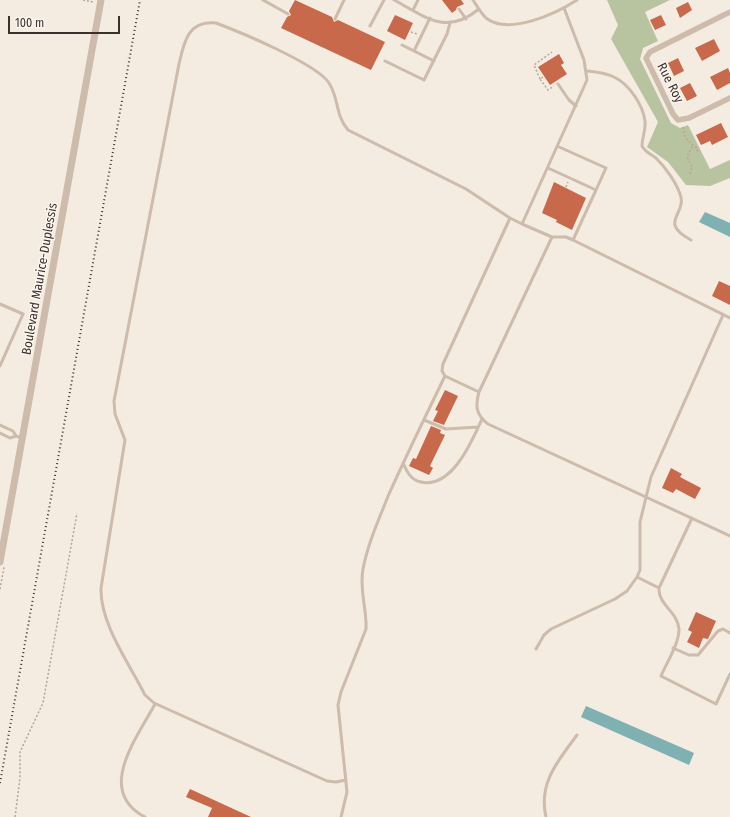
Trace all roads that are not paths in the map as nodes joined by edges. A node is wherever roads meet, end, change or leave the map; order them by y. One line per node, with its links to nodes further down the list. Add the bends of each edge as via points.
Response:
1 (263, 0): 14 (lane)
2 (344, 0): 16 (lane)
3 (384, 0): 19 (lane)
4 (394, 0): 12 (lane)
5 (418, 0): 12 (lane)
6 (473, 0): 11 (lane)
7 (577, 0): 10 (lane)
8 (100, 2): 47 (street, Boulevard Maurice-Duplessis)
9 (459, 8): 17 (lane)
10 (564, 8): 11 (lane, via 530,21 509,24 492,21); 24 (lane)
11 (479, 9): 17 (lane)
12 (413, 10): 15 (lane)
13 (730, 12): 26 (street, Rue Roy, via 647,54 646,58 678,120 684,120)
14 (288, 14)
15 (430, 18): 18 (lane); 21 (lane)
16 (335, 19)
17 (466, 19): 18 (lane)
18 (450, 23): 23 (lane)
19 (370, 26)
20 (402, 45): 21 (lane)
21 (414, 51): 23 (lane)
22 (385, 61): 23 (lane, via 424,80)
23 (434, 61)
24 (587, 71): 27 (lane); 35 (lane, via 613,76 633,95 645,120 642,146 664,168 680,193 682,199 675,225 679,233)
25 (558, 84): 27 (lane)
26 (730, 98)
27 (576, 106): 28 (lane)
28 (557, 146): 29 (lane); 30 (lane, via 606,168)
29 (548, 168): 30 (lane); 32 (lane)
30 (596, 190): 34 (lane)
31 (510, 218): 32 (lane); 40 (lane, via 443,364 442,371); 59 (lane, via 466,188 348,130 339,118 335,96 329,82 313,68 216,23 203,24 189,34 179,64 114,401 115,414 125,440 101,588 102,606 111,630 145,695)
32 (522, 224): 33 (lane)
33 (552, 237): 34 (lane); 41 (lane)
34 (573, 240): 37 (lane)
35 (691, 240)
36 (0, 304): 39 (lane, via 23,314)
37 (723, 315): 38 (lane); 49 (lane, via 651,478)
38 (730, 318)
39 (0, 366)
40 (445, 376): 41 (lane); 43 (lane)
41 (479, 392): 42 (lane, via 476,406)
42 (482, 419): 45 (lane); 49 (lane, via 499,430)
43 (424, 420): 45 (lane, via 446,429); 48 (lane)
44 (0, 425): 47 (lane)
45 (478, 427): 48 (lane, via 457,465 437,481 425,483 414,480 406,472)
46 (0, 433): 47 (lane, via 10,438)
47 (20, 437): 52 (street, Boulevard Maurice-Duplessis)
48 (403, 463): 61 (lane, via 373,533 362,570 366,629 338,705)
49 (646, 497): 50 (lane); 53 (lane, via 640,522 640,570)
50 (692, 518): 51 (lane); 54 (lane)
51 (730, 536)
52 (0, 562)
53 (637, 577): 54 (lane); 57 (lane, via 627,591 615,599 551,629)
54 (659, 588): 56 (lane, via 662,601 677,621 677,638)
55 (730, 633): 56 (lane, via 723,629 718,631 698,655 689,655)
56 (673, 648): 58 (lane, via 661,676 716,704)
57 (536, 649)
58 (730, 674)
59 (155, 704): 61 (lane, via 327,781); 62 (lane, via 124,765 120,782 127,803)
60 (577, 735): 64 (lane, via 546,783)
61 (346, 780): 63 (lane, via 346,801)
62 (145, 817)
63 (341, 817)
64 (546, 817)

